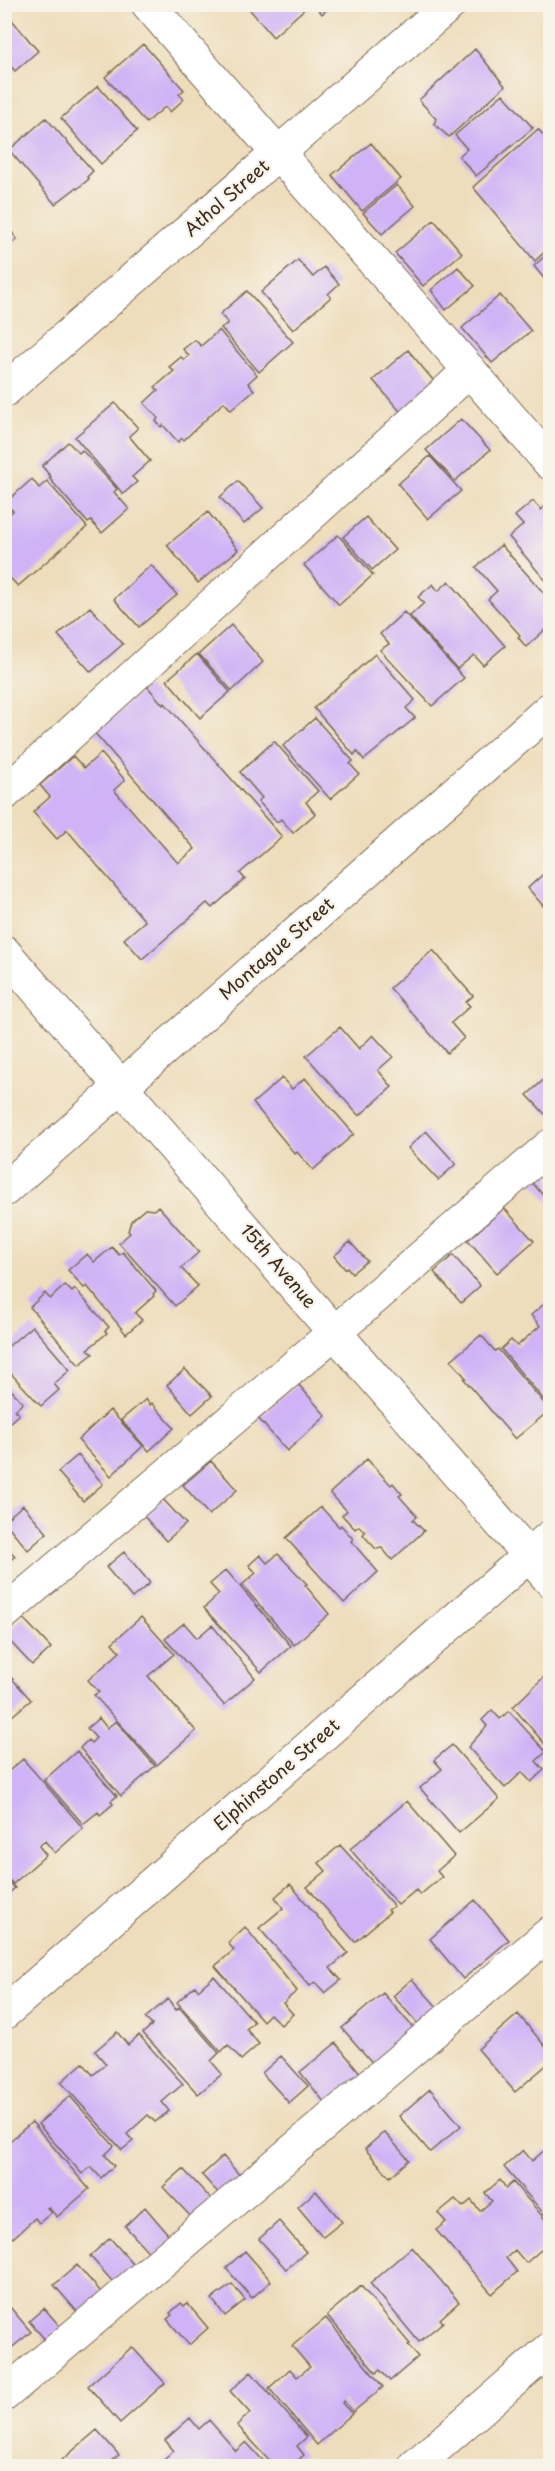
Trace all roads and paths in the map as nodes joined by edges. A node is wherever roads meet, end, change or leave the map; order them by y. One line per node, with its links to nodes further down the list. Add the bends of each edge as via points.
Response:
1 (148, 4): 3 (street)
2 (450, 4): 3 (street, Athol Street)
3 (277, 155): 4 (street); 5 (street, Athol Street)
4 (470, 369): 6 (street); 8 (street)
5 (4, 391)
6 (550, 463)
7 (550, 709): 10 (street, Montague Street)
8 (4, 794)
9 (4, 952): 10 (street, 15th Avenue)
10 (121, 1086): 12 (street, Montague Street); 13 (street, 15th Avenue)
11 (550, 1146): 13 (street)
12 (4, 1190)
13 (335, 1332): 14 (street, 15th Avenue); 15 (street)
14 (544, 1558): 17 (street, Elphinstone Street)
15 (4, 1613)
16 (550, 1933): 19 (street)
17 (4, 2013)
18 (550, 2349): 20 (street)
19 (4, 2395)
20 (415, 2466)

